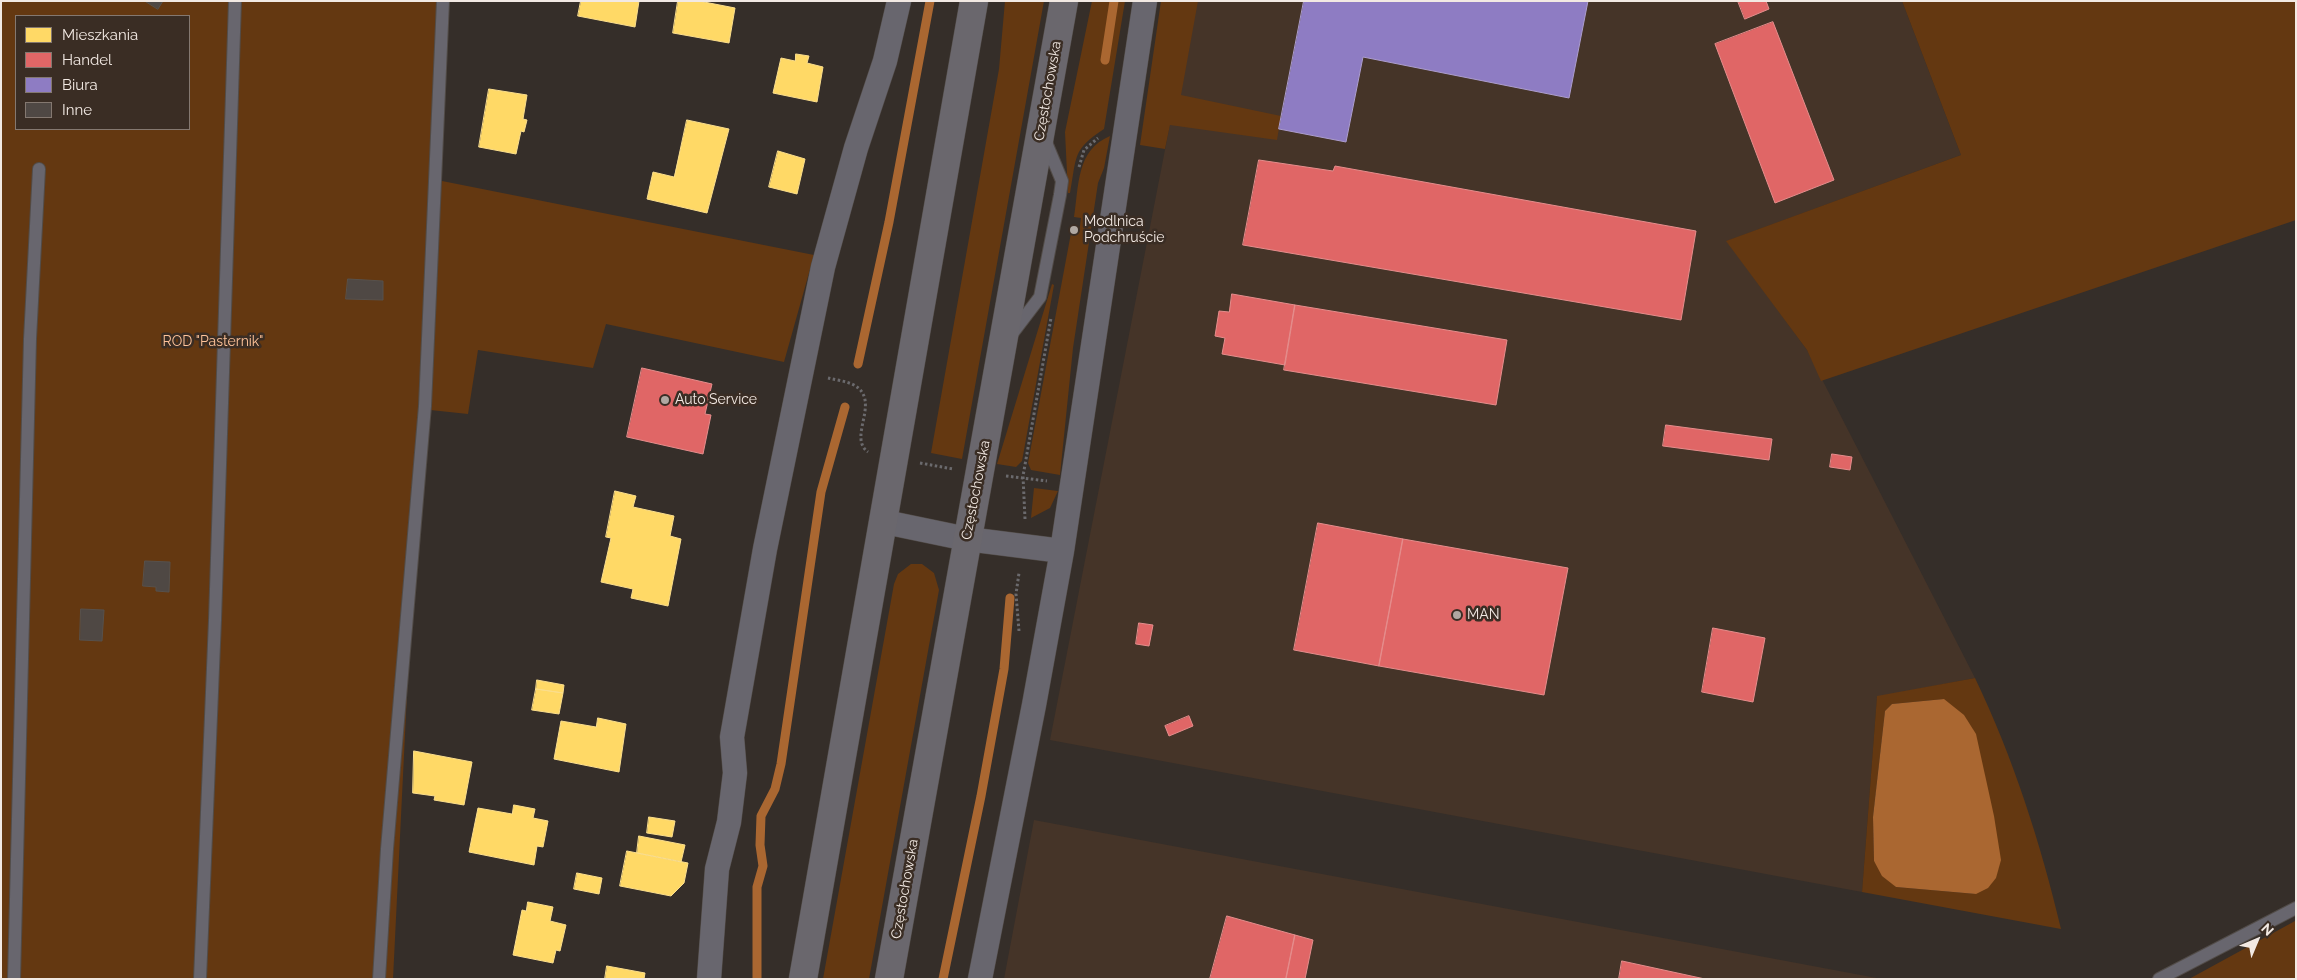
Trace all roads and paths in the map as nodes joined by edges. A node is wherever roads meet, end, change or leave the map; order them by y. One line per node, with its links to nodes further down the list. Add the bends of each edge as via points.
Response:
1 (235, 1): 17 (lane)
2 (443, 1): 18 (lane, via 424,406)
3 (899, 1): 19 (street, via 885,61 856,148 823,267 765,549 732,737 735,773 729,822 717,870)
4 (974, 1): 12 (main road)
5 (1064, 1): 13 (main road, Częstochowska)
6 (1145, 1): 14 (street)
7 (39, 169): 16 (lane, via 30,339)
8 (924, 464): 9 (path)
9 (963, 471)
10 (1023, 476): 11 (path)
11 (1050, 481)
12 (885, 522): 13 (street); 20 (main road)
13 (967, 539): 14 (street); 21 (main road, Częstochowska)
14 (1062, 551): 22 (street)
15 (2296, 908): 23 (lane)
16 (14, 979)
17 (200, 979)
18 (379, 979)
19 (709, 979)
20 (803, 979)
21 (889, 979)
22 (980, 979)
23 (2159, 979)

